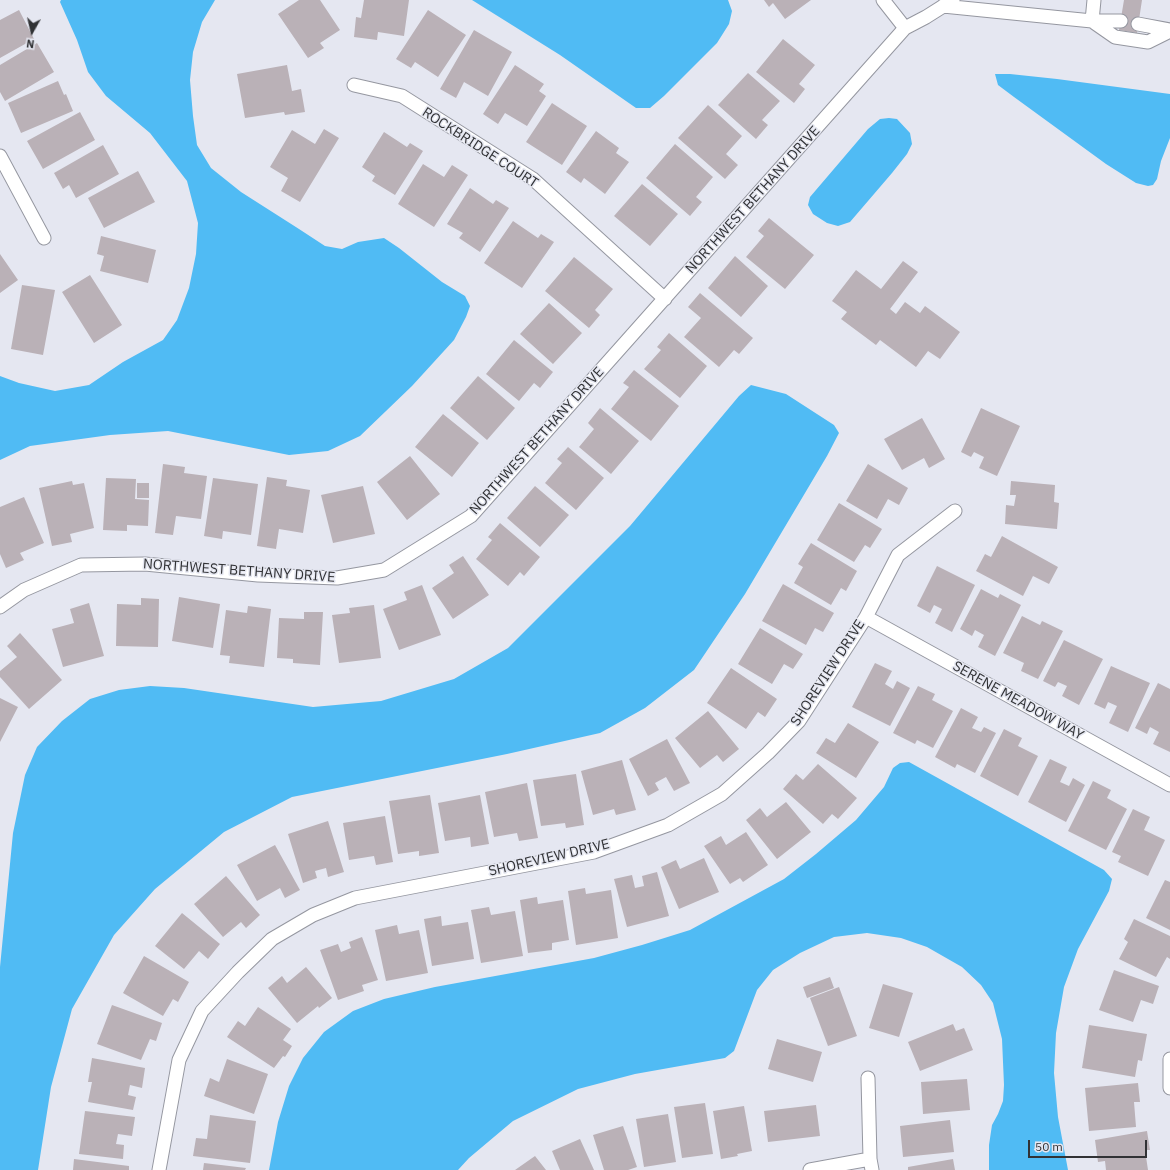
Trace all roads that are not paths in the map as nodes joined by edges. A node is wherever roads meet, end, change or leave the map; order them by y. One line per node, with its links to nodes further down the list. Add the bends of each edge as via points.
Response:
1 (883, 0): 7 (street)
2 (1094, 0): 4 (street)
3 (948, 3): 4 (street, NORTHWEST BETHANY DRIVE); 7 (street, NORTHWEST BETHANY DRIVE)
4 (1092, 21): 5 (street, NORTHWEST BETHANY DRIVE); 8 (street, NORTHWEST BETHANY DRIVE, via 1115,37 1148,42)
5 (1121, 21)
6 (1138, 24): 8 (street, NORTHWEST BETHANY DRIVE)
7 (905, 28): 12 (street, NORTHWEST BETHANY DRIVE)
8 (1170, 31)
9 (354, 86): 12 (street, ROCKBRIDGE COURT, via 402,96 533,179)
10 (0, 156): 11 (street)
11 (44, 238)
12 (665, 299): 14 (street, NORTHWEST BETHANY DRIVE, via 471,516 384,570 337,578 258,575 145,564 81,565 24,590)
13 (955, 511): 15 (street, SHOREVIEW DRIVE, via 898,555)
14 (0, 607)
15 (866, 617): 16 (street, SERENE MEADOW WAY); 21 (street, SHOREVIEW DRIVE, via 799,721 722,794 668,824 594,852 355,898 313,915 272,939 202,1011 179,1060)
16 (1170, 785)
17 (1170, 1060): 19 (street)
18 (868, 1078): 20 (street)
19 (1170, 1088)
20 (871, 1165): 22 (street)
21 (159, 1170)
22 (810, 1170)

